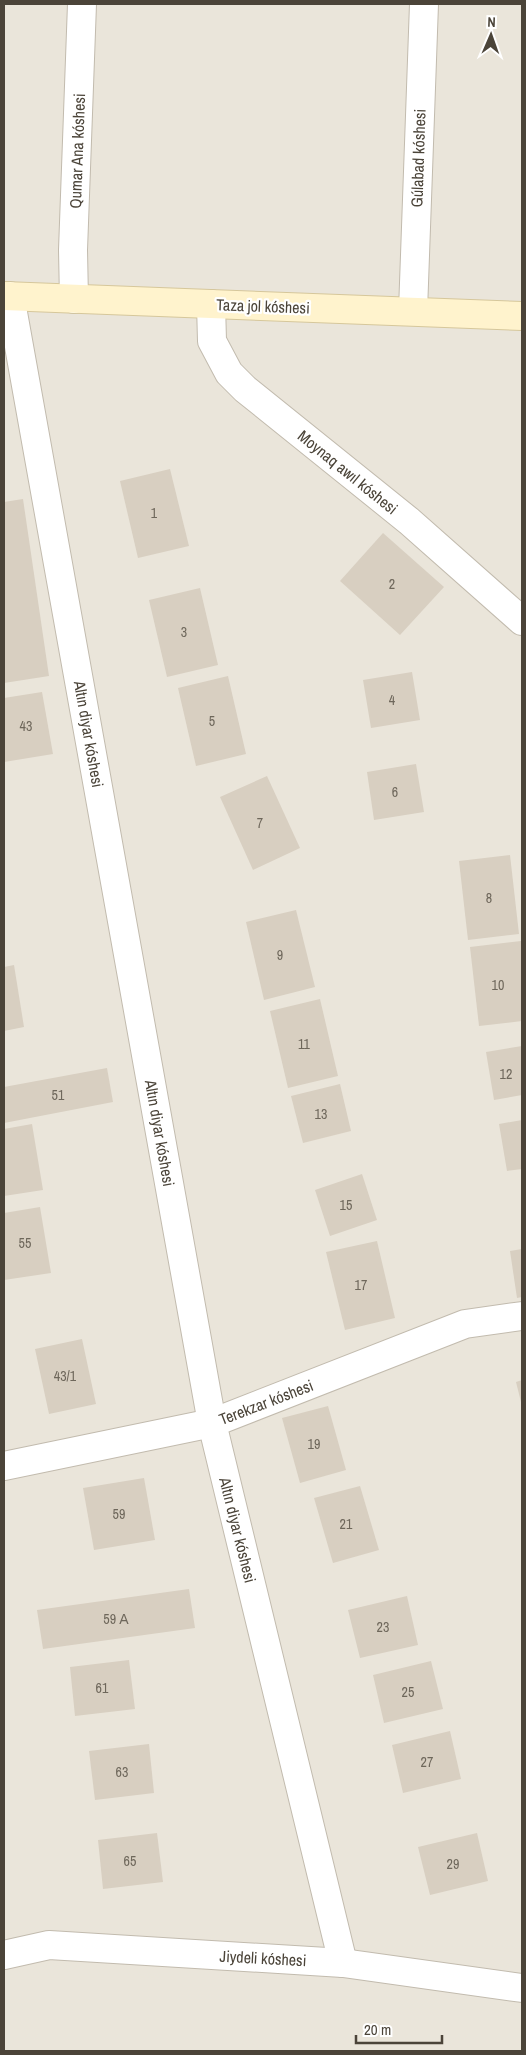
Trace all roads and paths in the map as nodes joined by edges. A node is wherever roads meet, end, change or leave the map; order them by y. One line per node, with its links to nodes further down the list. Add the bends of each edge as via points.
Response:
1 (82, 4): 4 (street, Qumar Ana kóshesi)
2 (424, 4): 6 (street, Gúlabad kóshesi)
3 (7, 296): 4 (main road, Taza jol kóshesi); 10 (street, Altın diyar kóshesi)
4 (74, 299): 5 (main road, Taza jol kóshesi)
5 (211, 304): 6 (main road, Taza jol kóshesi); 8 (street, Moynaq awıl kóshesi, via 212,342 229,373 409,521)
6 (413, 312): 7 (main road, Taza jol kóshesi)
7 (522, 316)
8 (522, 621)
9 (522, 1316): 10 (street, Terekzar kóshesi, via 464,1324)
10 (212, 1423): 11 (street, Terekzar kóshesi); 13 (street, Altın diyar kóshesi)
11 (4, 1466)
12 (4, 1954): 13 (street, Jiydeli kóshesi, via 49,1945)
13 (343, 1963): 14 (street, Jiydeli kóshesi)
14 (522, 1988)

